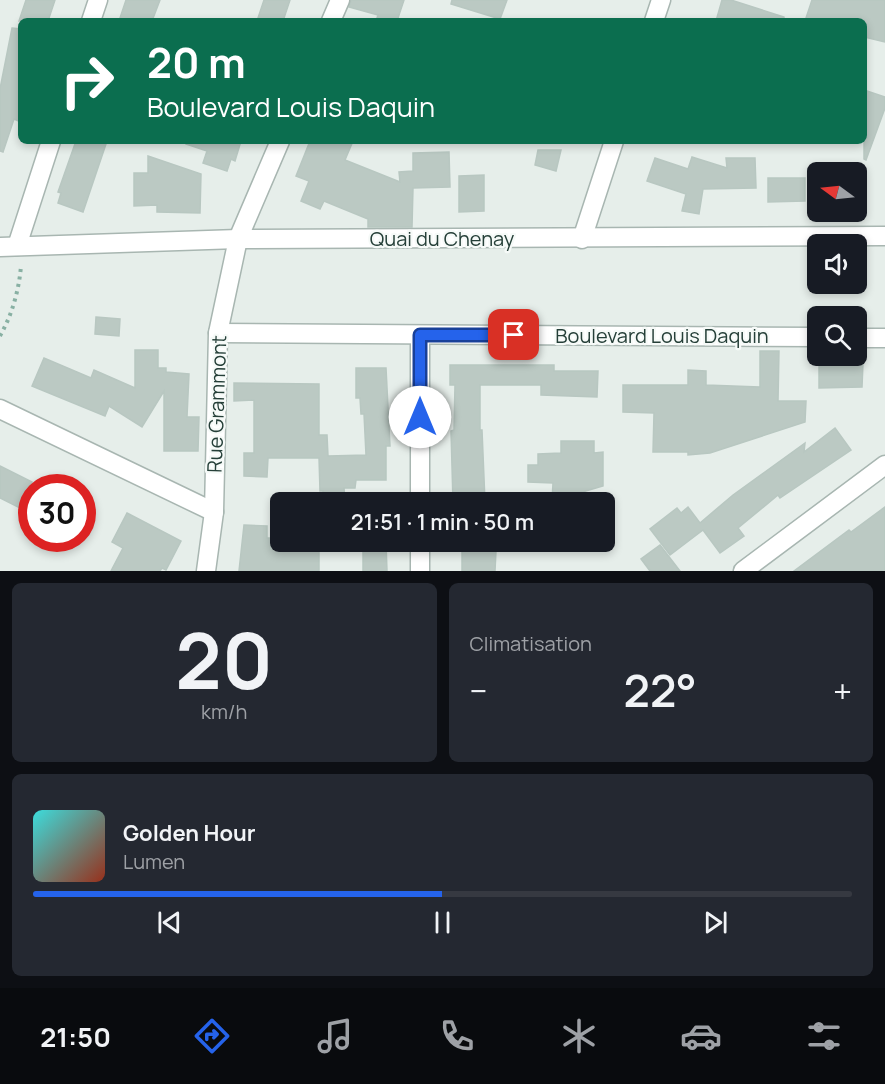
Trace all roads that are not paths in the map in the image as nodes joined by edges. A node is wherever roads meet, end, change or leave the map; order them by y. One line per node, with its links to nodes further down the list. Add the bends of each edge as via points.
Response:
1 (98, 0): 4 (street)
2 (340, 0): 5 (street)
3 (661, 0): 6 (street)
4 (92, 18)
5 (332, 18)
6 (655, 18)
7 (50, 144): 13 (street)
8 (279, 144): 11 (street, Rue Grammont)
9 (614, 144): 12 (street)
10 (885, 236): 12 (street, Quai du Chenay)
11 (238, 239): 12 (street, Quai du Chenay); 13 (street, Quai du Chenay); 14 (street, Rue Grammont)
12 (582, 239)
13 (13, 247)
14 (218, 333): 15 (street, Boulevard Louis Daquin); 22 (street, Rue Grammont)
15 (420, 335): 16 (street, Boulevard Louis Daquin); 21 (street)
16 (807, 337)
17 (867, 338): 18 (street)
18 (885, 338)
19 (0, 409): 22 (street)
20 (885, 465): 26 (street)
21 (420, 492)
22 (214, 512): 24 (street, Rue Grammont)
23 (420, 552): 25 (street)
24 (206, 571)
25 (420, 571)
26 (743, 571)

